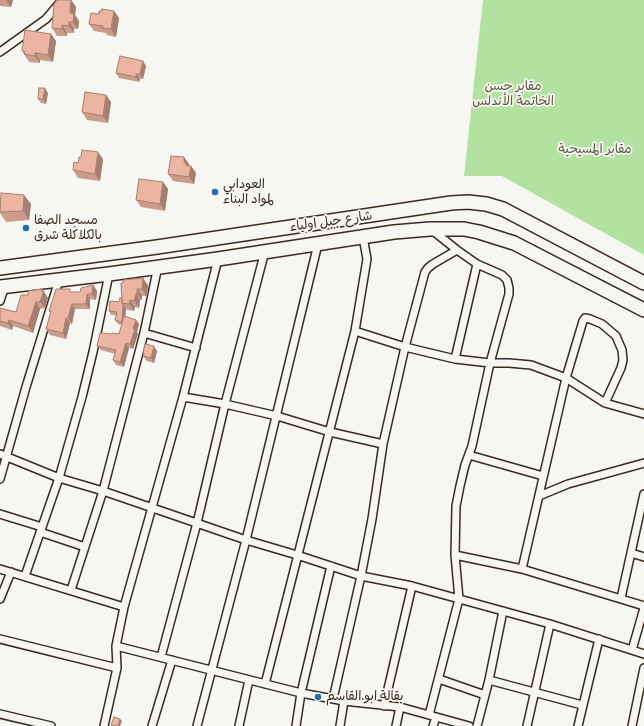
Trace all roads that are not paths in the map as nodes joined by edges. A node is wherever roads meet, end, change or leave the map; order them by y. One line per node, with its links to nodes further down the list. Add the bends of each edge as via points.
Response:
1 (62, 0): 2 (street, via 46,19)
2 (0, 52)
3 (430, 229): 4 (highway, شارع جبل اولياء); 6 (street); 17 (highway, شارع جبل اولياء, via 464,229 514,243)
4 (363, 237): 5 (highway, شارع جبل اولياء); 18 (street, via 367,258)
5 (318, 244): 7 (highway, شارع جبل اولياء); 29 (street)
6 (457, 250): 9 (street); 20 (street, via 433,264 425,272)
7 (265, 251): 8 (highway, شارع جبل اولياء); 27 (street)
8 (218, 259): 10 (highway, شارع جبل اولياء); 21 (street)
9 (477, 264): 22 (street); 23 (street, via 502,275 507,280 509,288)
10 (158, 266): 12 (highway, شارع جبل اولياء); 19 (street)
11 (0, 268): 14 (highway, شارع جبل اولياء, via 468,202 503,209)
12 (109, 274): 13 (highway, شارع جبل اولياء); 36 (street, via 93,352)
13 (59, 280): 15 (highway, شارع جبل اولياء); 32 (street)
14 (644, 283)
15 (2, 286): 16 (street)
16 (0, 301)
17 (644, 310)
18 (355, 331): 20 (street); 30 (street)
19 (144, 332): 21 (street); 38 (street)
20 (405, 347): 22 (street); 31 (street)
21 (196, 348): 25 (street)
22 (455, 358): 23 (street)
23 (490, 363): 24 (street, via 531,365); 33 (street)
24 (566, 378): 26 (street); 26 (street, via 583,321 585,318 602,324 616,336 623,360); 35 (street)
25 (183, 397): 27 (street); 41 (street)
26 (605, 403): 28 (street)
27 (225, 404): 29 (street); 44 (street)
28 (644, 414)
29 (276, 416): 30 (street); 46 (street)
30 (330, 432): 31 (street); 49 (street)
31 (383, 444): 57 (street)
32 (4, 455): 36 (street); 37 (street)
33 (469, 455): 35 (street); 50 (street, via 456,506)
34 (644, 462): 40 (street, via 568,484)
35 (543, 476): 40 (street)
36 (59, 478): 38 (street); 45 (street)
37 (0, 479)
38 (102, 491): 41 (street); 47 (street)
39 (644, 494): 42 (street)
40 (539, 496): 54 (street)
41 (151, 507): 44 (street); 64 (street)
42 (643, 508): 48 (street)
43 (0, 514): 45 (street)
44 (197, 523): 46 (street); 72 (street)
45 (41, 529): 47 (street); 56 (street)
46 (246, 540): 49 (street); 76 (street)
47 (85, 547): 59 (street)
48 (631, 553): 51 (street); 60 (street)
49 (297, 555): 52 (street); 80 (street)
50 (455, 555): 54 (street); 62 (street)
51 (644, 557)
52 (331, 566): 57 (street); 82 (street)
53 (0, 569): 55 (street)
54 (522, 569): 60 (street)
55 (11, 572): 56 (street); 61 (street)
56 (25, 576): 59 (street)
57 (361, 576): 58 (street); 84 (street)
58 (412, 586): 62 (street); 87 (street)
59 (71, 590): 64 (street)
60 (621, 598): 63 (street)
61 (0, 599)
62 (459, 600): 65 (street); 77 (street)
63 (644, 607): 70 (street)
64 (124, 608): 69 (street)
65 (502, 611): 66 (street); 79 (street)
66 (550, 624): 68 (street); 81 (street)
67 (0, 639): 74 (street)
68 (599, 639): 70 (street); 86 (street)
69 (116, 646): 72 (street); 74 (street)
70 (632, 650): 71 (street)
71 (644, 654)
72 (161, 657): 73 (street)
73 (172, 660): 76 (street); 93 (street)
74 (117, 668): 92 (street)
75 (644, 668): 104 (street)
76 (212, 669): 78 (street); 94 (street)
77 (439, 679): 83 (street); 90 (street)
78 (249, 680): 80 (street); 95 (street)
79 (489, 680): 81 (street); 83 (street)
80 (265, 684): 82 (street)
81 (535, 692): 86 (street); 102 (street)
82 (302, 693): 84 (street); 96 (street)
83 (485, 695): 101 (street)
84 (333, 699): 85 (street)
85 (344, 701): 87 (street); 97 (street)
86 (582, 705): 103 (street)
87 (384, 706): 88 (street)
88 (400, 707): 90 (street); 98 (street)
89 (0, 714): 91 (street)
90 (433, 716): 99 (street); 100 (street)
91 (51, 726)
92 (104, 726)
93 (152, 726)
94 (197, 726)
95 (239, 726)
96 (296, 726)
97 (340, 726)
98 (396, 726)
99 (433, 726)
100 (469, 726)
101 (477, 726)
102 (527, 726)
103 (578, 726)
104 (632, 726)

